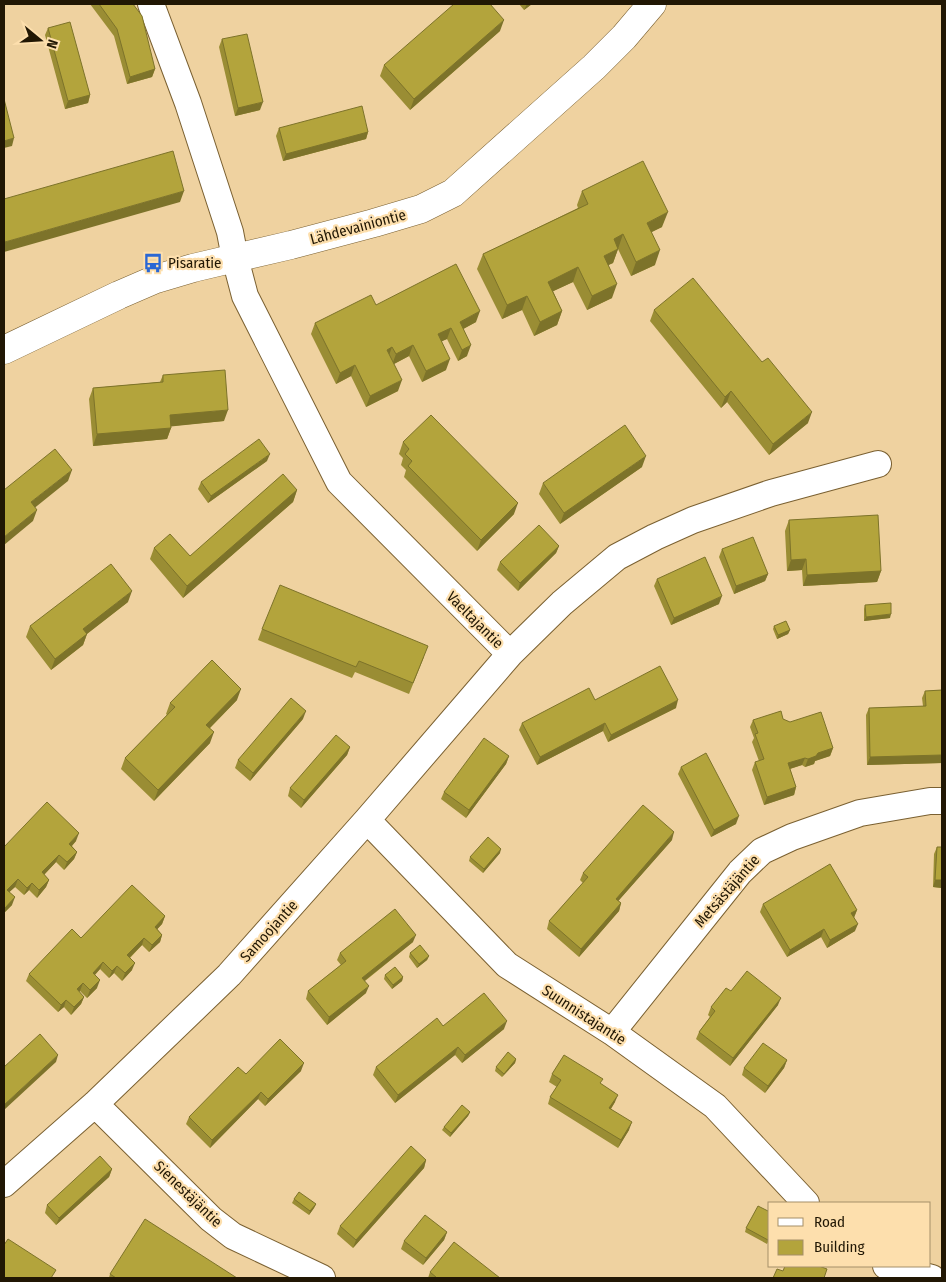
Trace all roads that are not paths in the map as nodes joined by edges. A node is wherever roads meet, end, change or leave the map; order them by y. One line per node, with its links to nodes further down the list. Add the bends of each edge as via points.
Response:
1 (151, 4): 3 (street, via 188,103 230,232)
2 (652, 4): 3 (street, Lähdevainiontie, via 594,67 453,193 421,209 374,223)
3 (234, 258): 4 (street, Lähdevainiontie, via 156,279); 6 (street, Vaeltajantie, via 245,296 339,482)
4 (4, 350)
5 (878, 464): 6 (street, Vaeltajantie, via 771,493 654,537 616,557 562,603)
6 (510, 654): 8 (street, Samoojantie)
7 (942, 801): 9 (street, Metsästäjäntie, via 860,813 762,851 740,872)
8 (367, 820): 9 (street, Suunnistajantie, via 507,965); 10 (street, Samoojantie, via 229,975)
9 (612, 1032): 12 (street, Suunnistajantie, via 715,1106)
10 (95, 1104): 11 (street, Samoojantie); 14 (street, Sienestäjäntie, via 211,1219 233,1236)
11 (4, 1184)
12 (805, 1202)
13 (890, 1267): 15 (street)
14 (322, 1278)
15 (932, 1278)

